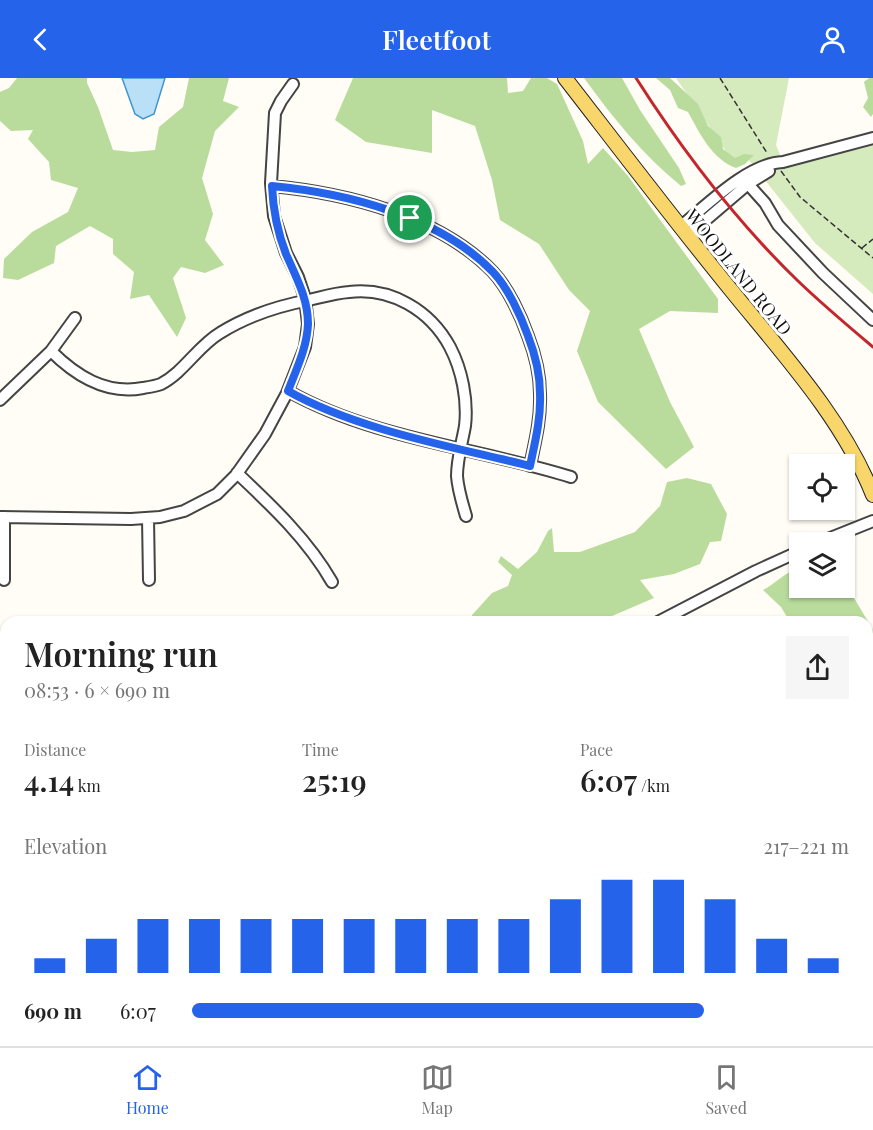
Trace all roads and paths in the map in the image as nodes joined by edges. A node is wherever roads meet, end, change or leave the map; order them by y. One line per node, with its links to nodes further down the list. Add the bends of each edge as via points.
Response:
1 (565, 78): 8 (main road, WOODLAND ROAD)
2 (720, 78): 5 (path)
3 (293, 84): 7 (street, via 275,113)
4 (873, 138): 5 (street)
5 (777, 164): 6 (street); 8 (street, via 743,178); 10 (path, via 800,197)
6 (748, 184): 8 (street); 14 (street, via 778,225)
7 (272, 186): 12 (street, via 274,216); 19 (street, via 343,196 410,218 459,245 494,273 521,315 535,355 539,424)
8 (683, 231): 22 (main road, WOODLAND ROAD, via 822,406 844,437)
9 (873, 239): 10 (path)
10 (861, 249): 11 (path)
11 (873, 258)
12 (305, 299): 15 (street, via 267,310 219,333 161,384 138,389 106,388 75,373); 16 (street, via 305,347); 18 (street, via 369,291 420,309 451,348 464,387)
13 (75, 318): 15 (street)
14 (873, 320)
15 (51, 351): 17 (street)
16 (288, 391): 18 (street, via 340,415); 20 (street, via 265,434)
17 (0, 400)
18 (461, 449): 19 (street); 23 (street, via 457,474)
19 (530, 466): 21 (street)
20 (237, 473): 25 (street, via 217,494 184,511); 31 (street, via 277,511)
21 (571, 477)
22 (873, 495)
23 (466, 516)
24 (2, 517): 25 (street); 29 (street)
25 (148, 518): 30 (street)
26 (873, 521): 27 (street)
27 (846, 532)
28 (789, 556): 32 (street)
29 (4, 580)
30 (149, 580)
31 (332, 582)
32 (669, 616)

